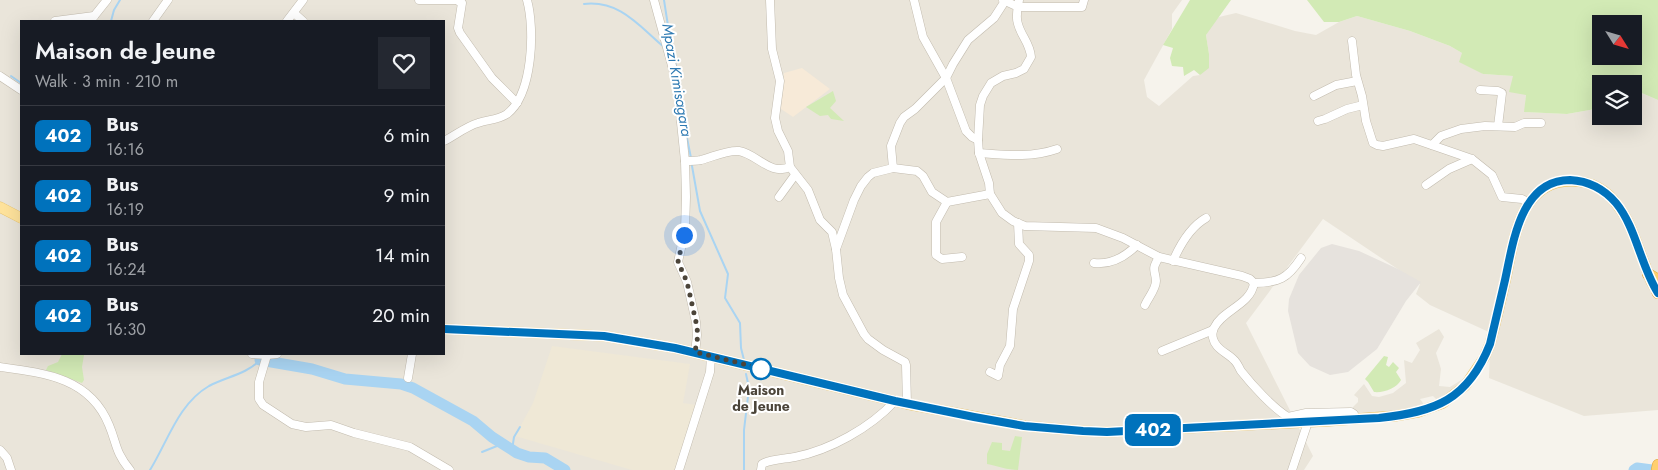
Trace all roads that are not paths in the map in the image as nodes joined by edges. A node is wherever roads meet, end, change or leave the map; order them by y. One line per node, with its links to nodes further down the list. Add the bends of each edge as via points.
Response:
1 (107, 0): 13 (street)
2 (168, 0): 15 (street)
3 (303, 0): 12 (street)
4 (419, 0): 25 (street, via 456,0 462,3 460,33 492,78)
5 (527, 0): 25 (street, via 531,47)
6 (654, 0): 36 (street, via 676,84)
7 (770, 0): 37 (street, via 772,48 780,80 775,118 788,151)
8 (914, 0): 20 (street, via 923,37)
9 (1084, 0): 11 (street, via 1082,7)
10 (1004, 1): 11 (street); 20 (street, via 994,18 968,40)
11 (1018, 3): 31 (street, via 1018,25 1029,45 1031,57 1024,69 999,78 983,96)
12 (294, 13): 16 (street); 17 (street)
13 (92, 19): 14 (street)
14 (74, 20)
15 (154, 20)
16 (289, 20)
17 (303, 20)
18 (1352, 41): 21 (street)
19 (0, 76): 22 (street)
20 (946, 78): 31 (street, via 966,131); 38 (street, via 900,122 891,146)
21 (1357, 81): 24 (street, via 1336,85); 26 (street)
22 (20, 89)
23 (1480, 90): 29 (street, via 1502,93)
24 (1314, 96)
25 (517, 103): 30 (street, via 496,120 476,123)
26 (1363, 105): 27 (street); 32 (street, via 1373,143 1383,146 1414,139)
27 (1318, 121)
28 (1541, 123): 29 (street)
29 (1498, 126): 32 (street, via 1446,133)
30 (445, 140)
31 (978, 140): 34 (street)
32 (1432, 145): 35 (street)
33 (1057, 149): 34 (street, via 1036,155)
34 (979, 153): 41 (street)
35 (1472, 159): 40 (street, via 1449,169); 44 (street, via 1492,175 1502,197)
36 (685, 161): 37 (street, via 699,161 739,151 771,167 783,170); 62 (street, via 686,226 678,262 687,282 696,322)
37 (790, 167): 39 (street)
38 (893, 168): 43 (street, via 920,173 932,192); 50 (street, via 873,173 861,186)
39 (795, 175): 42 (street); 50 (street, via 808,190 820,220 832,232)
40 (1426, 185)
41 (990, 194): 43 (street); 48 (street, via 1002,212)
42 (779, 197)
43 (946, 202): 51 (street, via 936,222 936,255 942,259)
44 (1529, 203): 57 (main road, via 1548,186 1564,180 1580,181 1599,188 1620,208); 73 (main road, via 1517,226 1490,344 1471,379 1450,399 1431,408 1402,415)
45 (0, 207): 46 (main road)
46 (20, 217)
47 (1206, 218): 54 (street, via 1185,238)
48 (1018, 223): 49 (street, via 1033,227 1096,228); 69 (street, via 1019,244 1029,255 1029,262 1014,309 1010,346 998,376)
49 (1137, 245): 52 (street); 55 (street, via 1116,261)
50 (836, 249): 72 (street, via 843,295 864,334 906,365)
51 (962, 257)
52 (1159, 257): 54 (street); 58 (street, via 1153,270 1155,288)
53 (1301, 258): 56 (street, via 1281,280)
54 (1173, 261): 56 (street, via 1242,276)
55 (1094, 263)
56 (1254, 284): 60 (street, via 1245,300)
57 (1656, 286)
58 (1144, 305)
59 (445, 329): 62 (main road, via 604,336)
60 (1213, 330): 61 (street); 73 (street, via 1212,336 1218,347 1288,417 1306,413 1351,412)
61 (1162, 350)
62 (695, 352): 67 (main road)
63 (260, 355): 66 (street)
64 (272, 355): 66 (street)
65 (412, 355): 70 (street)
66 (267, 356): 79 (street, via 259,382 259,399 292,424 306,427 332,425 410,447)
67 (711, 356): 71 (main road); 80 (street, via 710,372)
68 (0, 367): 78 (street, via 49,376 83,390 100,406 116,450)
69 (990, 372)
70 (408, 378)
71 (895, 401): 72 (main road); 81 (street, via 874,420 846,438 796,457 764,463)
72 (907, 404): 74 (main road, via 1024,426 1083,431)
73 (1356, 419): 74 (main road)
74 (1308, 422): 82 (street)
75 (0, 450): 77 (street)
76 (1658, 465): 83 (highway)
77 (11, 470)
78 (130, 470)
79 (449, 470)
80 (678, 470)
81 (761, 470)
82 (1292, 470)
83 (1657, 470)

